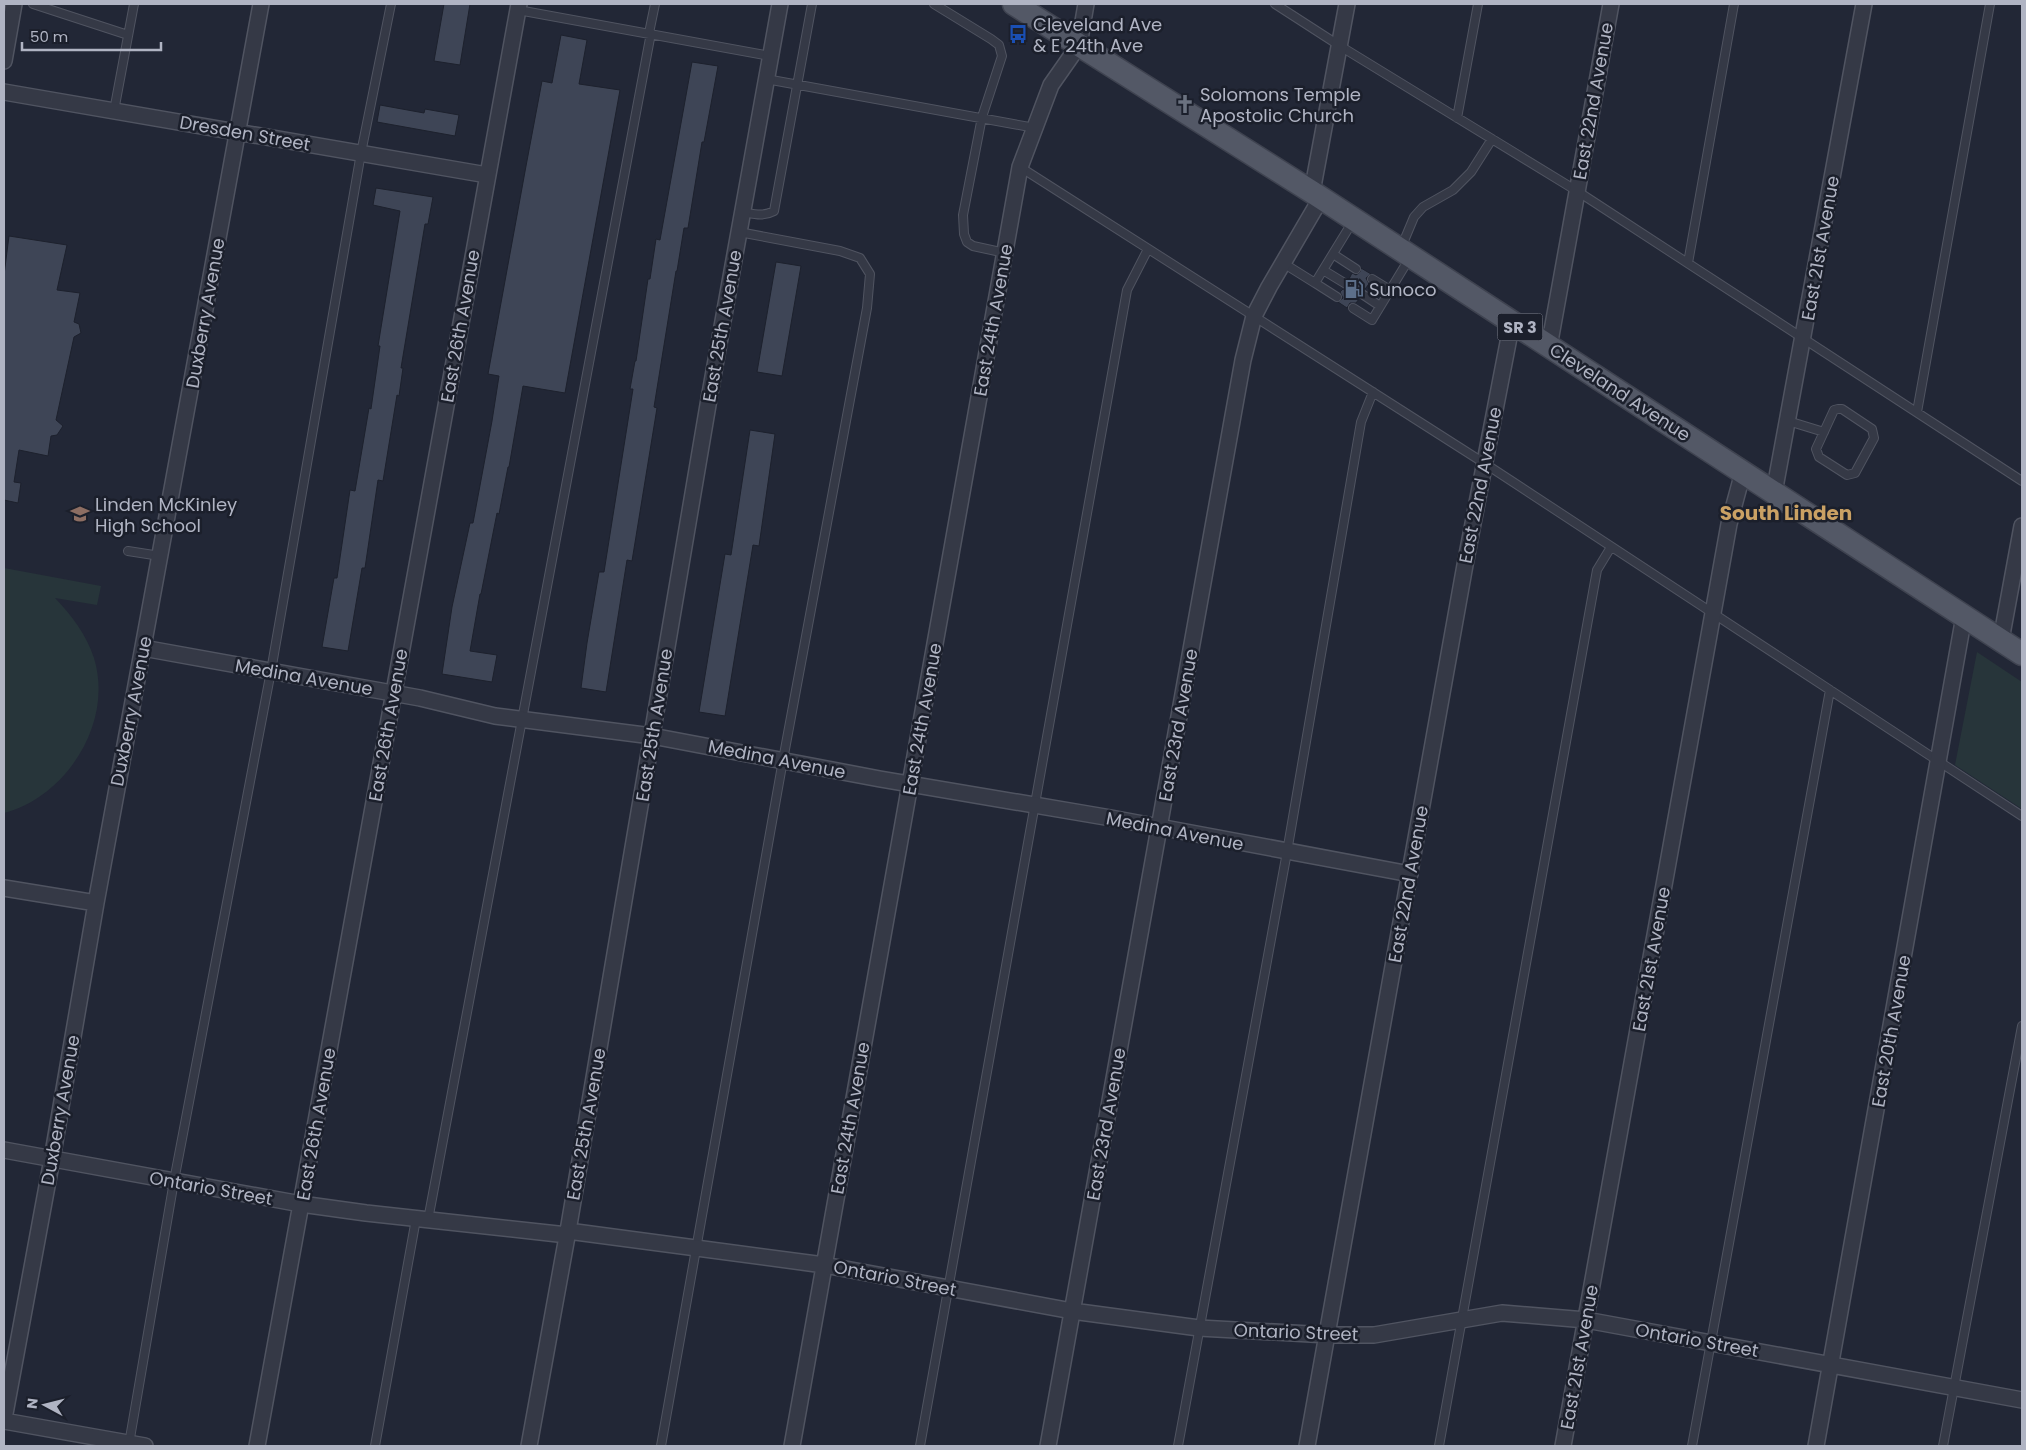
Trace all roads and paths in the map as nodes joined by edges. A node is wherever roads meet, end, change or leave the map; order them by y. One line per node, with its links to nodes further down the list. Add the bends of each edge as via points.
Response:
1 (14, 4): 25 (street)
2 (33, 4): 21 (lane)
3 (134, 4): 21 (lane)
4 (261, 4): 33 (street, Duxberry Avenue)
5 (391, 4): 35 (lane)
6 (655, 4): 20 (lane)
7 (778, 4): 24 (street, East 25th Avenue)
8 (812, 4): 27 (lane)
9 (1014, 4): 22 (main road, Cleveland Avenue / SR 3)
10 (1086, 4): 22 (street, East 24th Avenue)
11 (1275, 4): 23 (lane)
12 (1347, 4): 23 (street, East 23rd Avenue)
13 (1478, 4): 31 (lane)
14 (1610, 4): 38 (street, East 22nd Avenue)
15 (1734, 4): 48 (lane)
16 (1864, 4): 61 (street, East 21st Avenue)
17 (1990, 4): 64 (lane)
18 (936, 5): 30 (lane, via 991,39 1001,49 1001,60)
19 (518, 7): 20 (lane); 37 (street, East 26th Avenue)
20 (650, 33): 24 (lane); 83 (lane)
21 (128, 35): 29 (lane)
22 (1079, 45): 32 (street, East 24th Avenue, via 1051,85); 39 (main road, Cleveland Avenue / SR 3)
23 (1340, 46): 31 (lane); 39 (street, East 23rd Avenue)
24 (770, 56): 26 (street, East 25th Avenue)
25 (4, 61)
26 (766, 79): 27 (lane); 40 (street, East 25th Avenue)
27 (797, 84): 30 (lane); 40 (lane, via 774,211 761,215)
28 (4, 92): 29 (street, Dresden Street)
29 (114, 111): 33 (street, Dresden Street)
30 (982, 117): 32 (lane); 44 (lane, via 963,215 964,234 973,246)
31 (1457, 118): 34 (lane)
32 (1035, 128): 36 (street, East 24th Avenue)
33 (238, 132): 35 (street, Dresden Street); 74 (street, Duxberry Avenue)
34 (1492, 139): 38 (lane); 46 (lane, via 1471,172 1453,190 1423,207 1414,217)
35 (362, 153): 37 (street, Dresden Street); 80 (lane)
36 (1020, 167): 43 (lane); 44 (street, East 24th Avenue)
37 (487, 176): 82 (street, East 26th Avenue)
38 (1577, 191): 48 (lane); 62 (street, East 22nd Avenue)
39 (1317, 195): 41 (main road, Cleveland Avenue / SR 3); 47 (street, East 23rd Avenue)
40 (742, 212): 42 (street, East 25th Avenue)
41 (1354, 220): 45 (lane); 46 (main road, Cleveland Avenue / SR 3)
42 (738, 232): 84 (street, East 25th Avenue); 85 (lane, via 840,251 860,258 870,274 865,318)
43 (1148, 249): 59 (lane); 88 (lane, via 1127,290)
44 (1005, 253): 87 (street, East 24th Avenue)
45 (1333, 254): 49 (lane); 50 (lane)
46 (1405, 254): 54 (lane); 60 (main road, Cleveland Avenue / SR 3)
47 (1283, 263): 52 (lane); 59 (street, East 23rd Avenue)
48 (1688, 263): 61 (lane)
49 (1356, 268)
50 (1323, 270): 52 (lane); 53 (lane)
51 (1372, 279): 54 (lane)
52 (1315, 283): 56 (lane)
53 (1346, 284)
54 (1390, 290): 57 (lane)
55 (1362, 294): 57 (lane)
56 (1337, 297)
57 (1380, 306): 58 (lane, via 1372,320)
58 (1354, 308)
59 (1254, 316): 63 (lane); 90 (street, East 23rd Avenue, via 1243,360)
60 (1512, 322): 62 (main road, Cleveland Avenue / SR 3); 67 (street, East 22nd Avenue)
61 (1804, 338): 64 (lane); 65 (street, East 21st Avenue)
62 (1547, 345): 68 (main road, Cleveland Avenue / SR 3)
63 (1373, 392): 67 (lane); 91 (lane, via 1361,422)
64 (1917, 412): 69 (lane)
65 (1788, 421): 66 (lane); 70 (street, East 21st Avenue)
66 (1824, 432): 66 (lane, via 1816,449 1819,457 1847,475 1855,473 1874,438 1872,430 1838,409 1834,410)
67 (1484, 463): 72 (lane); 92 (street, East 22nd Avenue)
68 (1743, 472): 70 (main road, Cleveland Avenue / SR 3); 75 (street, East 21st Avenue, via 1729,524)
69 (2022, 481)
70 (1774, 492): 76 (main road, Cleveland Avenue / SR 3)
71 (2022, 526): 77 (street)
72 (1611, 546): 75 (lane); 107 (lane, via 1597,570)
73 (128, 551): 74 (lane)
74 (160, 556): 78 (street, Duxberry Avenue)
75 (1713, 613): 81 (lane); 106 (street, East 21st Avenue)
76 (1964, 616): 77 (main road, Cleveland Avenue / SR 3); 86 (street, East 20th Avenue)
77 (2001, 640): 79 (main road, Cleveland Avenue / SR 3)
78 (143, 648): 80 (street, Medina Avenue); 94 (street, Duxberry Avenue)
79 (2022, 654)
80 (271, 671): 82 (street, Medina Avenue); 98 (lane)
81 (1830, 690): 86 (lane); 110 (lane)
82 (394, 694): 83 (street, Medina Avenue); 99 (street, East 26th Avenue)
83 (523, 720): 84 (street, Medina Avenue); 100 (lane)
84 (652, 736): 85 (street, Medina Avenue); 101 (street, East 25th Avenue)
85 (783, 760): 87 (street, Medina Avenue); 102 (lane)
86 (1939, 762): 89 (lane); 111 (street, East 20th Avenue)
87 (910, 784): 88 (street, Medina Avenue); 103 (street, East 24th Avenue)
88 (1035, 805): 90 (street, Medina Avenue); 104 (lane)
89 (2022, 816)
90 (1160, 828): 91 (street, Medina Avenue); 105 (street, East 23rd Avenue)
91 (1287, 852): 92 (street, Medina Avenue); 108 (lane)
92 (1410, 874): 109 (street, East 22nd Avenue)
93 (4, 888): 94 (street)
94 (96, 903): 97 (street, Duxberry Avenue)
95 (2022, 1026): 112 (lane)
96 (4, 1150): 97 (street, Ontario Street)
97 (52, 1159): 98 (street, Ontario Street); 114 (street, Duxberry Avenue)
98 (174, 1181): 99 (street, Ontario Street); 115 (lane)
99 (301, 1204): 100 (street, Ontario Street); 117 (street, East 26th Avenue)
100 (422, 1219): 101 (street, Ontario Street); 118 (lane)
101 (568, 1233): 102 (street, Ontario Street); 119 (street, East 25th Avenue)
102 (696, 1247): 103 (street, Ontario Street); 120 (lane)
103 (824, 1265): 104 (street, Ontario Street); 121 (street, East 24th Avenue)
104 (949, 1288): 105 (street, Ontario Street); 122 (lane)
105 (1072, 1311): 108 (street, Ontario Street); 123 (street, East 23rd Avenue)
106 (1586, 1320): 107 (street, Ontario Street, via 1502,1313); 110 (street, Ontario Street); 127 (street, East 21st Avenue)
107 (1461, 1321): 109 (street, Ontario Street, via 1374,1335); 126 (lane)
108 (1199, 1328): 109 (street, Ontario Street); 124 (lane)
109 (1328, 1335): 125 (street, East 22nd Avenue)
110 (1711, 1343): 111 (street, Ontario Street); 128 (lane)
111 (1832, 1364): 112 (street, Ontario Street); 129 (street, East 20th Avenue)
112 (1954, 1388): 113 (street, Ontario Street); 130 (lane)
113 (2022, 1400)
114 (4, 1420): 115 (street)
115 (129, 1445): 116 (street)
116 (145, 1446)
117 (257, 1446)
118 (375, 1446)
119 (529, 1446)
120 (661, 1446)
121 (792, 1446)
122 (920, 1446)
123 (1048, 1446)
124 (1178, 1446)
125 (1308, 1446)
126 (1439, 1446)
127 (1563, 1446)
128 (1692, 1446)
129 (1816, 1446)
130 (1943, 1446)

